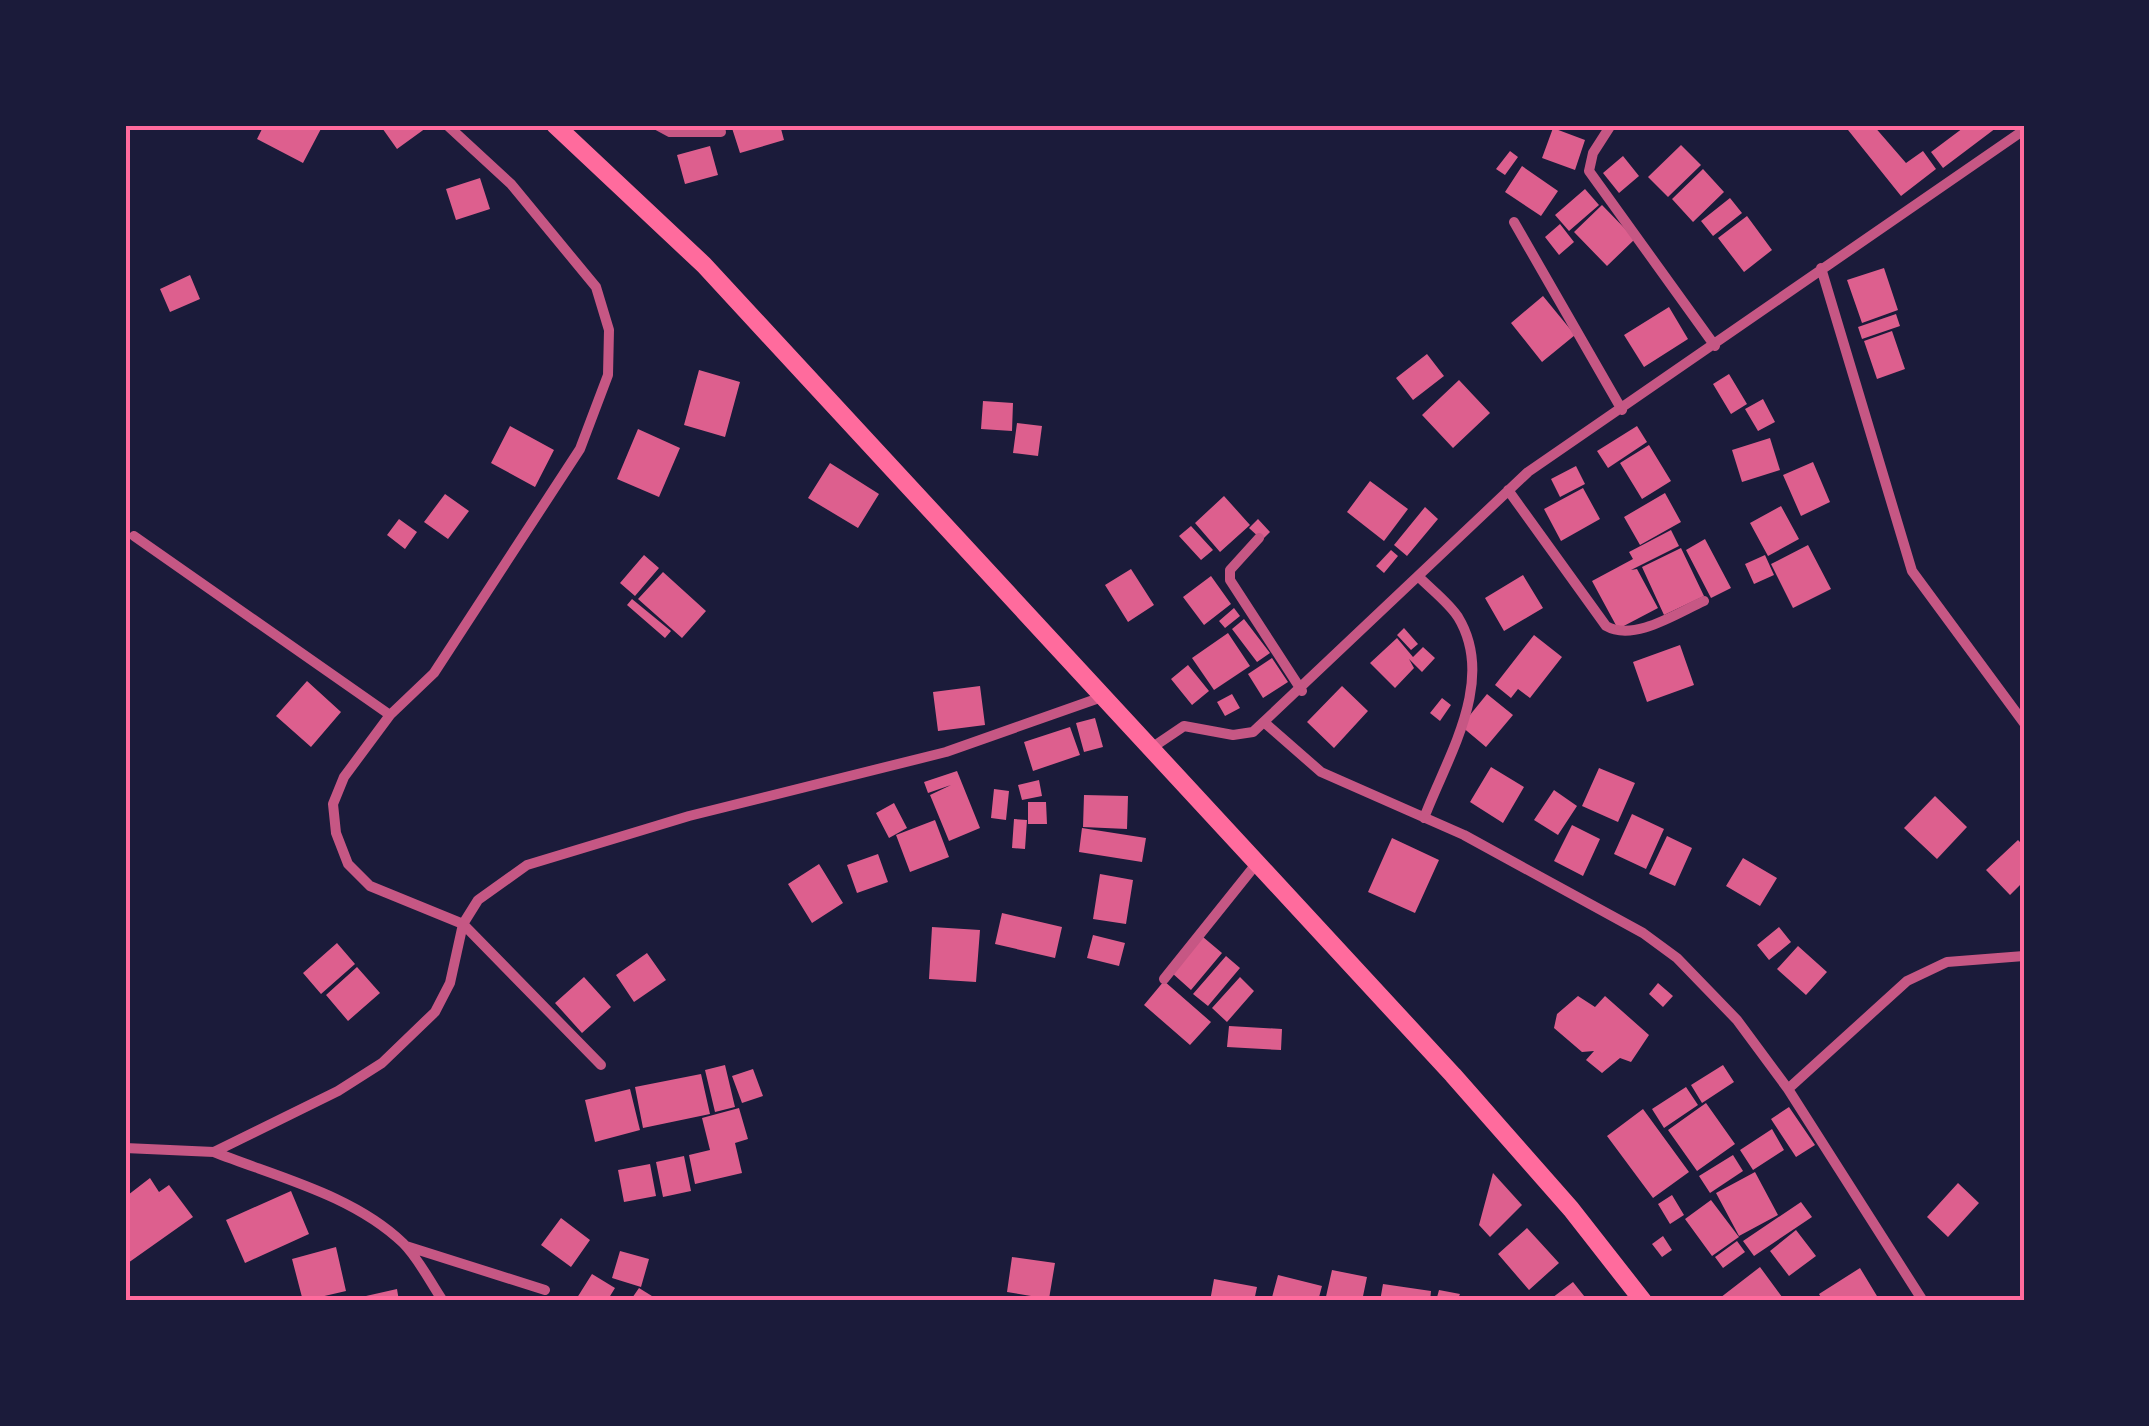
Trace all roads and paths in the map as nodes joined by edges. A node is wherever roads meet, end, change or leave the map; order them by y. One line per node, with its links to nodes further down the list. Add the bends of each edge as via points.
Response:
1 (446, 125): 18 (street, via 512,184 596,287 609,330 608,374 595,418 558,485 434,673)
2 (555, 125): 17 (main road, via 704,265)
3 (657, 125): 6 (street, via 670,132)
4 (1611, 125): 9 (street, via 1589,172)
5 (2024, 130): 8 (street)
6 (721, 132)
7 (1514, 222): 10 (street)
8 (1822, 268): 9 (street); 20 (street, via 1912,571)
9 (1715, 346): 10 (street)
10 (1622, 410): 11 (street)
11 (1508, 490): 14 (street); 15 (street, via 1616,632)
12 (134, 536): 18 (street)
13 (1259, 538): 16 (street, via 1230,570 1230,580)
14 (1420, 578): 16 (street); 22 (street, via 1457,615 1474,670 1471,697)
15 (1704, 601)
16 (1302, 691): 19 (street)
17 (1102, 697): 21 (main road); 24 (street, via 946,752 688,816 527,865 478,900)
18 (390, 715): 24 (street, via 344,777 333,804 336,834 348,864 370,886)
19 (1265, 723): 21 (street, via 1233,735 1184,726); 22 (street, via 1321,772)
20 (2024, 723)
21 (1150, 749): 23 (main road)
22 (1424, 818): 28 (street, via 1643,933 1677,958 1738,1020)
23 (1256, 863): 26 (street); 34 (main road, via 1452,1074)
24 (463, 924): 27 (street); 30 (street, via 450,983 410,1040 338,1091)
25 (2024, 956): 28 (street, via 1947,962 1906,981)
26 (1164, 979)
27 (601, 1065)
28 (1788, 1088): 35 (street)
29 (125, 1148): 30 (street)
30 (214, 1152): 31 (street, via 346,1204)
31 (406, 1246): 32 (street); 33 (street)
32 (546, 1290)
33 (443, 1301)
34 (1643, 1301)
35 (1923, 1301)

